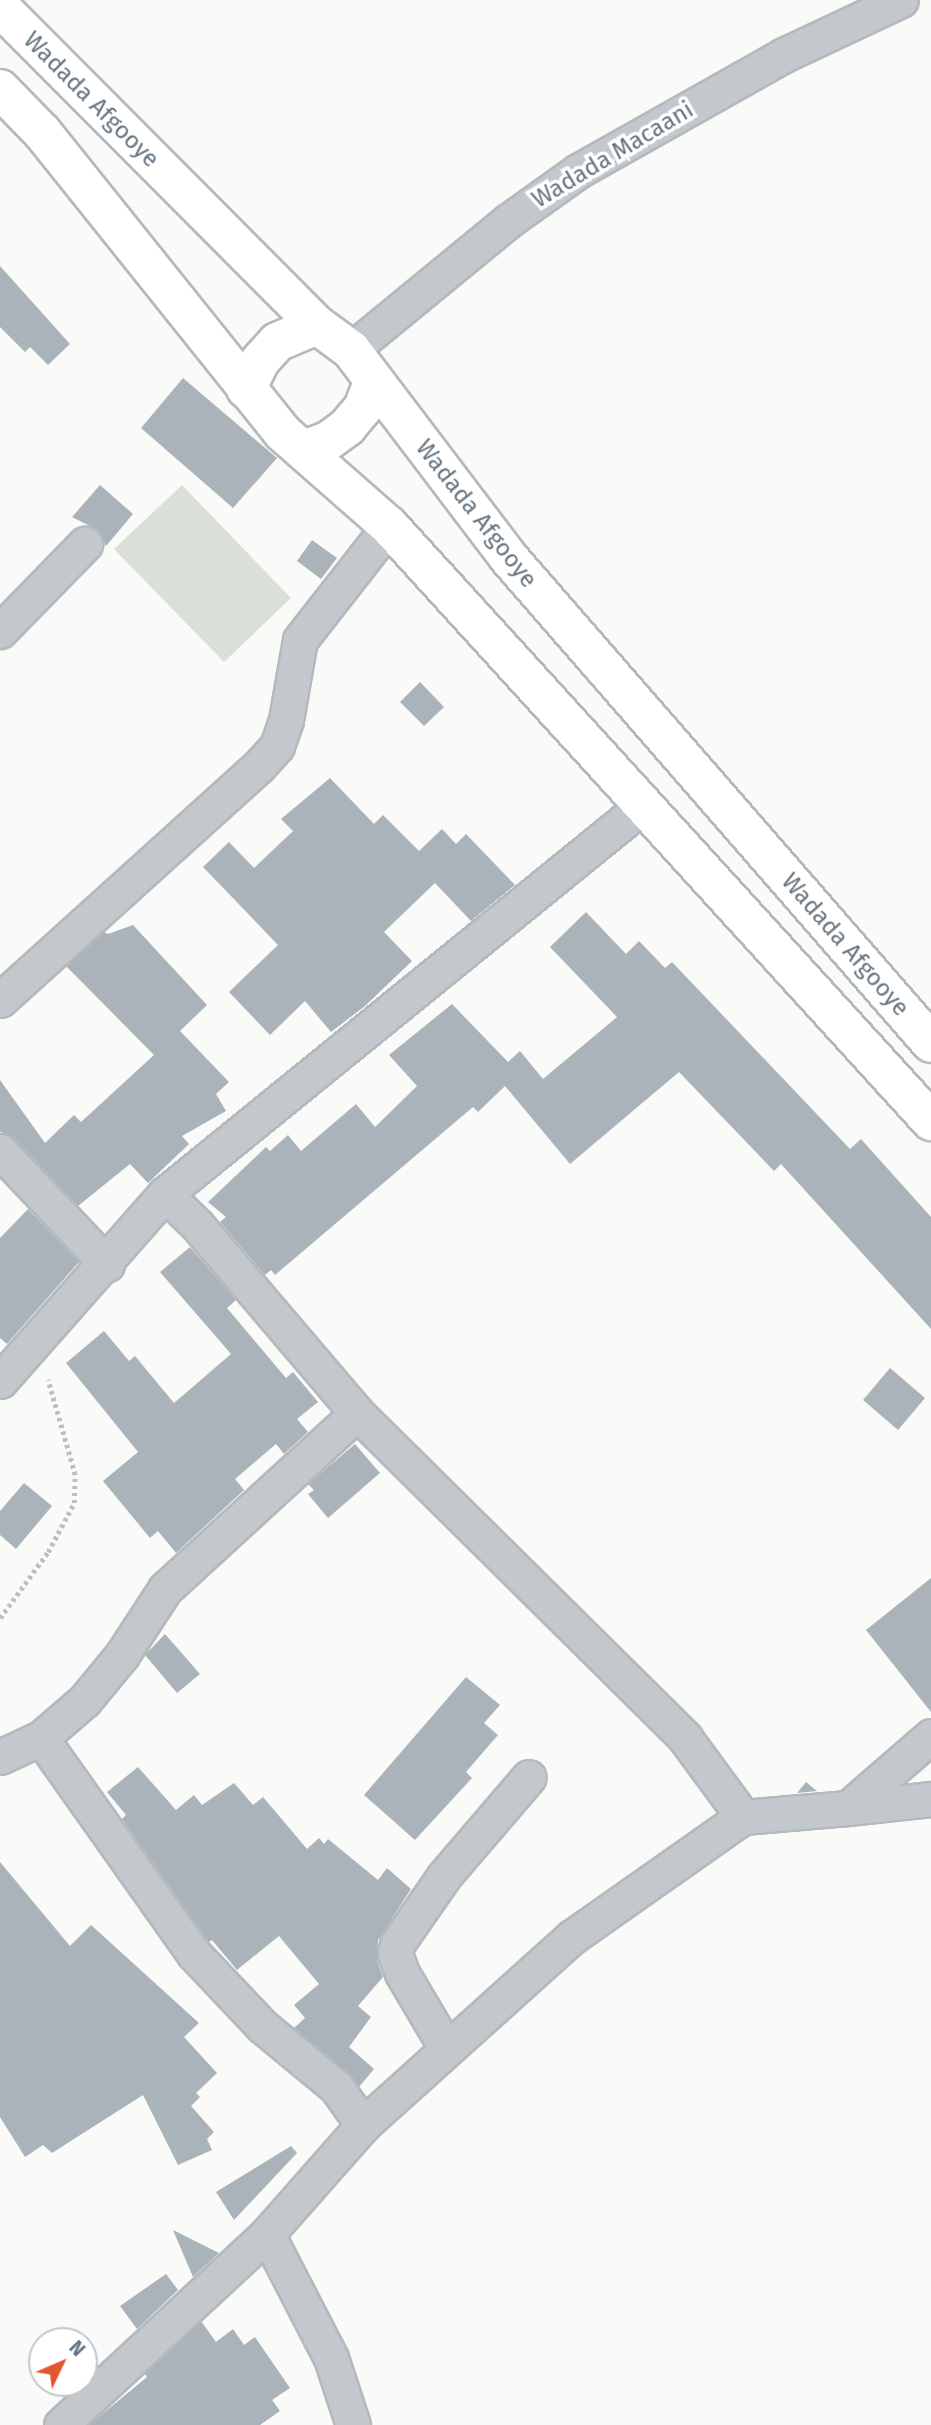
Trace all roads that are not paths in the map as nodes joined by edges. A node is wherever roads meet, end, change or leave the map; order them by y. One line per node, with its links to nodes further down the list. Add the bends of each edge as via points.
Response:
1 (901, 0): 5 (street, Wadada Macaani, via 784,55 578,171 508,221)
2 (0, 7): 4 (highway, Wadada Afgooye)
3 (0, 89): 7 (highway, via 42,132)
4 (317, 325): 5 (highway, Wadada Afgooye); 7 (highway, via 277,342 260,361)
5 (351, 350): 6 (highway, Wadada Afgooye)
6 (373, 382): 8 (highway, via 363,408 347,427); 14 (highway, Wadada Afgooye, via 508,557)
7 (246, 389): 8 (highway)
8 (304, 450): 9 (highway)
9 (389, 526): 12 (highway); 13 (street, via 300,640 277,746)
10 (85, 544): 11 (street)
11 (0, 631)
12 (645, 804): 15 (highway); 17 (street)
13 (0, 1000)
14 (931, 1043)
15 (931, 1122)
16 (0, 1151): 18 (street)
17 (164, 1194): 18 (street); 20 (street, via 197,1225)
18 (107, 1264): 19 (street)
19 (0, 1381)
20 (357, 1413): 22 (street, via 165,1589 122,1655 84,1701); 27 (street, via 685,1738)
21 (931, 1736): 26 (street)
22 (41, 1738): 23 (street); 29 (street, via 194,1954 262,2026 336,2087)
23 (0, 1757)
24 (529, 1777): 28 (street, via 444,1875 397,1944 395,1954 402,1973)
25 (931, 1799): 26 (street)
26 (848, 1808): 27 (street)
27 (743, 1817): 28 (street, via 572,1937)
28 (445, 2046): 29 (street)
29 (363, 2125): 30 (street)
30 (267, 2235): 31 (street); 32 (street, via 331,2358)
31 (61, 2425)
32 (353, 2425)

